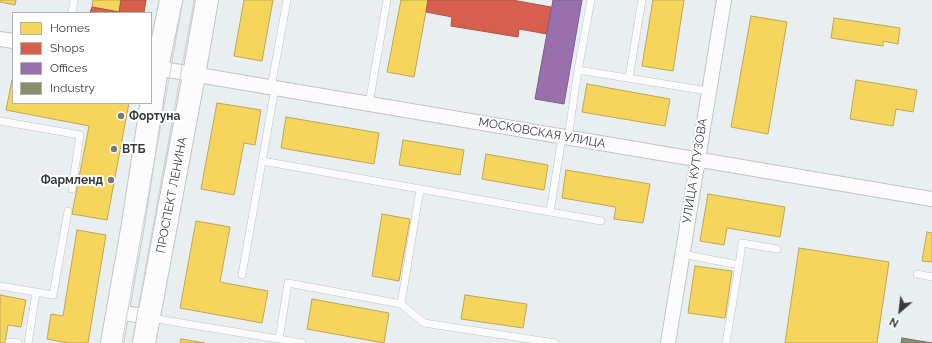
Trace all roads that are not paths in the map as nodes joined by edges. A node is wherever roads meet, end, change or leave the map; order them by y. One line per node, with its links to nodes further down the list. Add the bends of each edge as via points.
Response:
1 (74, 0): 9 (lane)
2 (170, 0): 12 (main road)
3 (207, 0): 14 (main road, ПРОСПЕКТ ЛЕНИНА)
4 (286, 0): 17 (lane)
5 (387, 0): 20 (lane)
6 (591, 0): 13 (lane)
7 (642, 0): 15 (lane)
8 (724, 0): 18 (street, УЛИЦА КУТУЗОВА)
9 (72, 12)
10 (0, 39): 11 (street)
11 (12, 41)
12 (154, 68): 14 (street, МОСКОВСКАЯ УЛИЦА); 16 (main road)
13 (578, 70): 15 (lane); 22 (lane)
14 (194, 75): 17 (street, МОСКОВСКАЯ УЛИЦА); 41 (main road, ПРОСПЕКТ ЛЕНИНА)
15 (629, 78): 18 (lane)
16 (152, 83)
17 (273, 88): 20 (street, МОСКОВСКАЯ УЛИЦА); 24 (lane)
18 (708, 92): 23 (street, УЛИЦА КУТУЗОВА)
19 (149, 104): 40 (main road)
20 (369, 104): 22 (street, МОСКОВСКАЯ УЛИЦА)
21 (0, 121): 25 (lane, via 80,135)
22 (565, 137): 23 (street, МОСКОВСКАЯ УЛИЦА); 29 (lane)
23 (697, 159): 27 (street, МОСКОВСКАЯ УЛИЦА); 32 (street, УЛИЦА КУТУЗОВА)
24 (262, 161): 26 (lane); 35 (lane)
25 (72, 189)
26 (420, 189): 29 (lane); 39 (lane)
27 (932, 199)
28 (68, 211): 38 (lane, via 53,295)
29 (550, 212): 30 (lane)
30 (601, 221)
31 (777, 250): 33 (lane, via 742,243)
32 (682, 254): 33 (lane); 50 (street, УЛИЦА КУТУЗОВА)
33 (739, 264): 51 (lane)
34 (917, 274): 36 (lane)
35 (242, 275)
36 (932, 277)
37 (0, 286): 38 (lane)
38 (36, 292): 45 (lane)
39 (401, 304): 42 (lane, via 288,283); 49 (lane, via 424,323)
40 (118, 312): 41 (street); 46 (main road)
41 (148, 317): 42 (lane); 47 (main road, ПРОСПЕКТ ЛЕНИНА)
42 (279, 339): 48 (lane)
43 (9, 343): 44 (lane)
44 (18, 343)
45 (28, 343)
46 (112, 343)
47 (144, 343)
48 (302, 343)
49 (555, 343)
50 (668, 343)
51 (726, 343)

